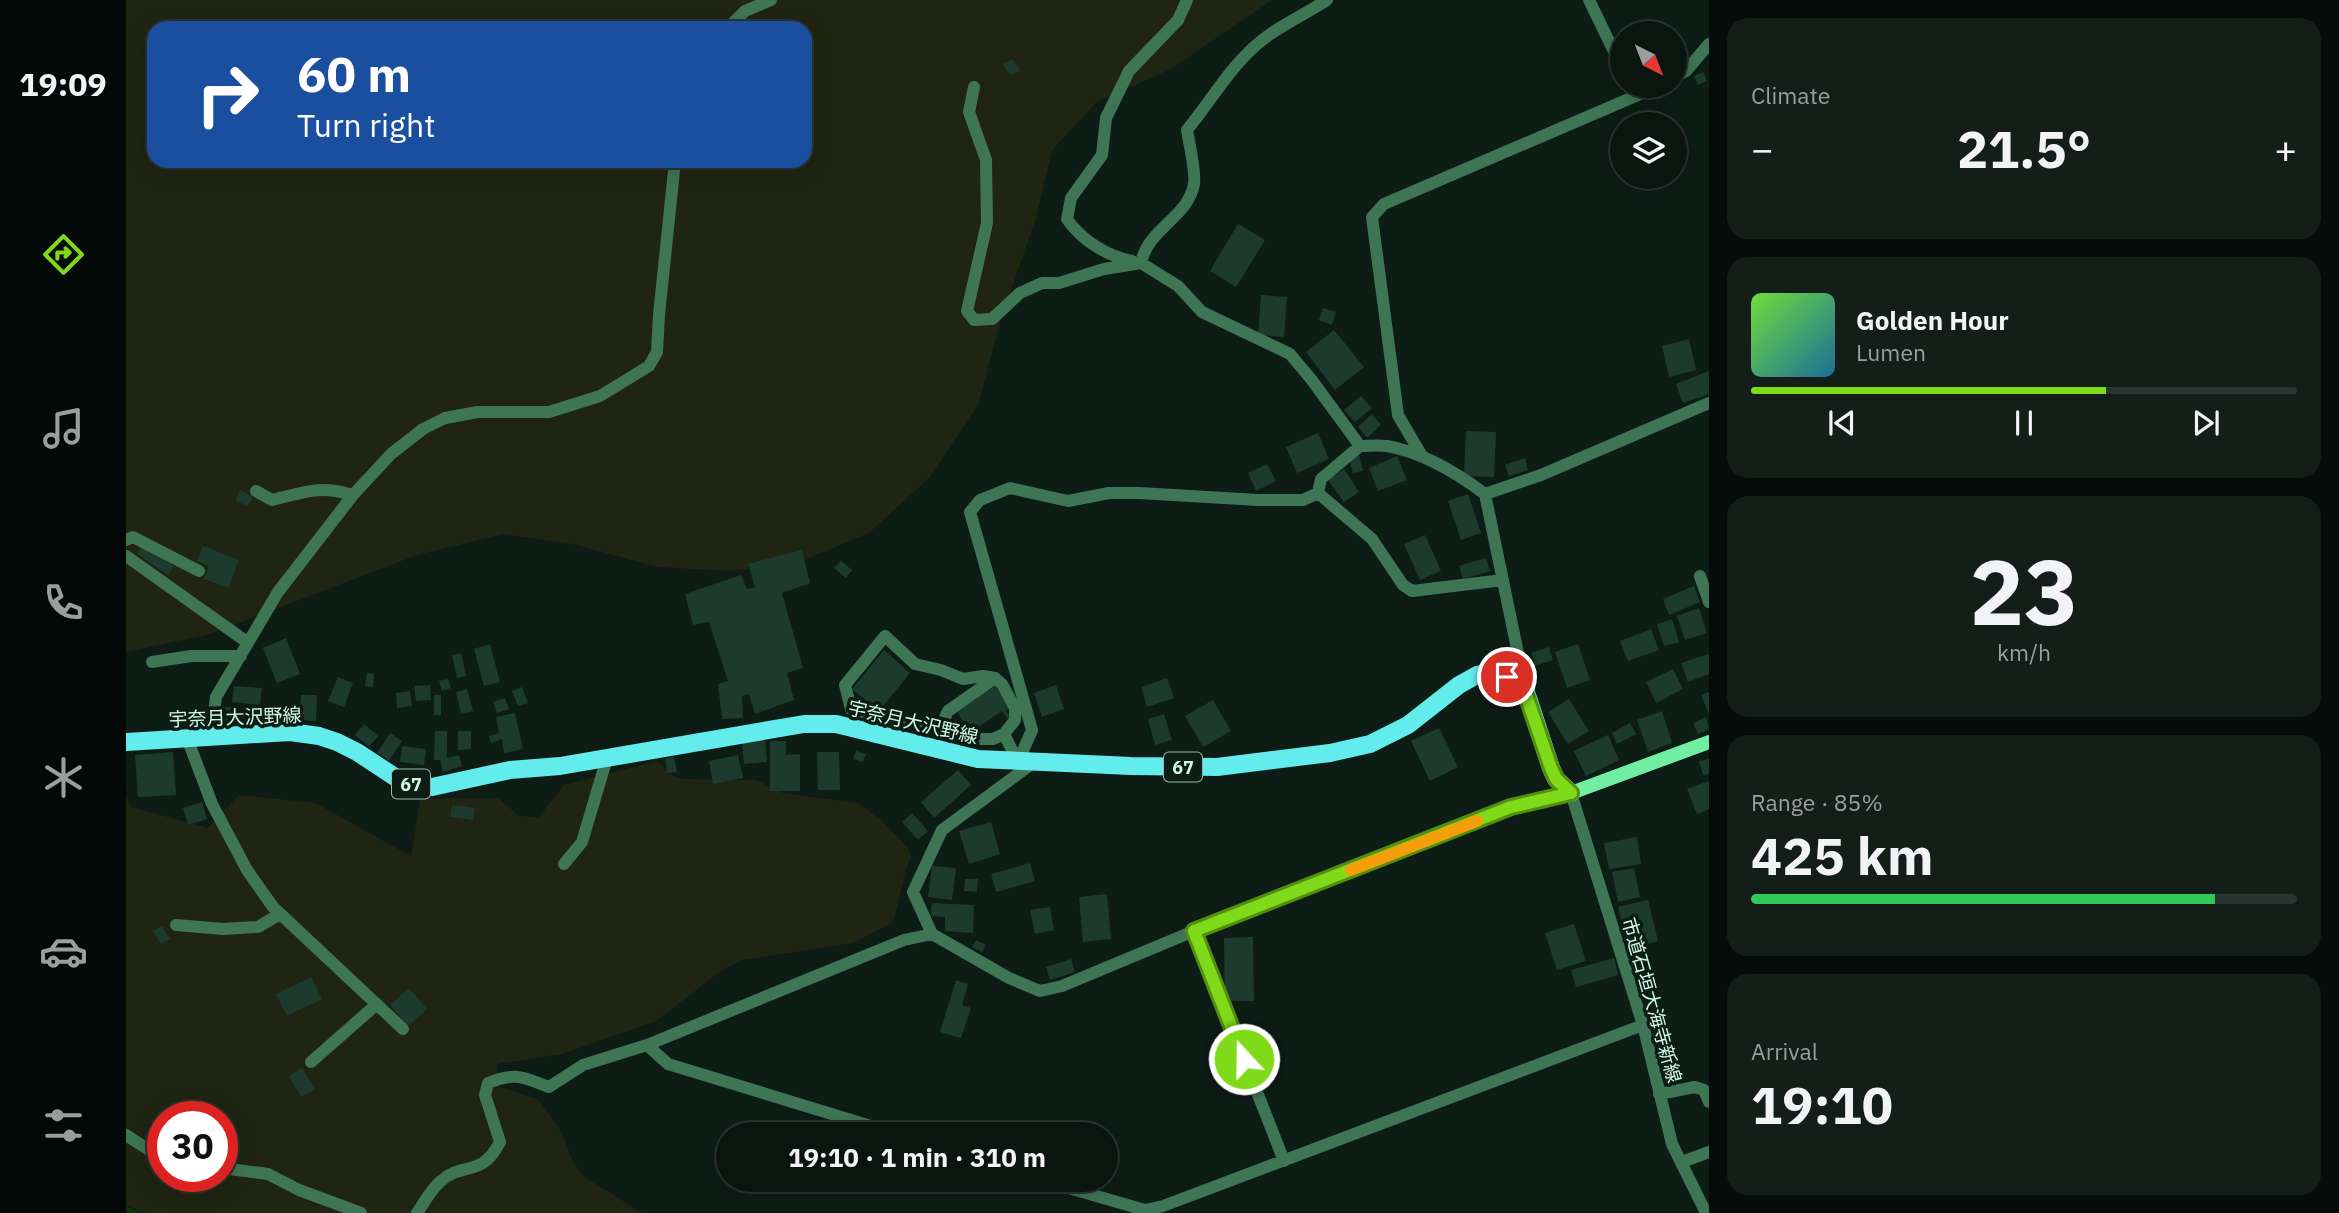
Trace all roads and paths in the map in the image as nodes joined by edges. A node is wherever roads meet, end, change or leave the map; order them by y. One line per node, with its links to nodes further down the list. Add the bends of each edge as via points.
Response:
1 (771, 0): 5 (street, via 745,11)
2 (1187, 0): 12 (street, via 1178,20 1129,71 1106,118 1102,155 1071,198 1067,219 1077,234 1118,258)
3 (1326, 0): 12 (street, via 1262,40 1226,74 1213,99 1187,130 1195,183 1182,209 1143,250)
4 (1589, 0): 6 (street)
5 (735, 21)
6 (1610, 43)
7 (1709, 44): 8 (street)
8 (1687, 70)
9 (974, 87): 12 (street, via 969,112 985,160 987,223 967,311 974,320 992,319 1020,293 1042,283)
10 (1619, 98): 15 (street, via 1384,204 1372,217 1398,415)
11 (674, 168): 19 (street, via 657,352 649,366 600,396 549,412 478,412 445,418 391,454)
12 (1141, 263): 14 (street, via 1178,286 1202,312 1290,354)
13 (1709, 403): 18 (street)
14 (1360, 446): 15 (street, via 1386,446); 17 (street, via 1321,479)
15 (1422, 456): 18 (street)
16 (256, 491): 19 (street, via 272,500 331,489)
17 (1318, 493): 24 (street, via 1372,538 1412,591); 38 (street, via 1303,500 1109,493 1068,501 1010,488 979,500 970,512 1032,730)
18 (1485, 494): 24 (street)
19 (352, 495): 26 (street, via 278,592)
20 (126, 540): 22 (street, via 133,537)
21 (126, 556): 26 (street)
22 (199, 571)
23 (1700, 576): 25 (street)
24 (1503, 580): 30 (street)
25 (1709, 602)
26 (247, 642): 27 (street)
27 (241, 656): 28 (street); 33 (street, via 216,698)
28 (152, 662)
29 (995, 678): 31 (street, via 948,711 943,722); 31 (street, via 963,679 915,664 885,636 845,685 851,709); 32 (street, via 1015,708 1014,720)
30 (1525, 692): 38 (main road, 宇奈月大沢野線 / 67, via 1507,677 1477,675 1389,735 1370,744 1318,755 1217,767); 39 (main road, via 1556,779)
31 (948, 732): 32 (street, via 981,739)
32 (1004, 734): 38 (street)
33 (216, 736): 34 (main road, 宇奈月大沢野線 / 67); 37 (main road, 宇奈月大沢野線 / 67, via 290,732 320,736 357,752 401,781 432,787 510,770)
34 (187, 738): 35 (main road, 宇奈月大沢野線 / 67); 41 (street, via 212,804 247,870)
35 (126, 742)
36 (1709, 742): 39 (main road)
37 (607, 758): 38 (main road, 宇奈月大沢野線 / 67, via 804,724 836,724 978,760); 40 (street, via 582,842)
38 (1025, 762): 44 (street, via 942,830 913,892)
39 (1571, 793): 43 (street, via 1511,807); 46 (street, 市道石垣大海寺新線)
40 (564, 864)
41 (280, 914): 42 (street, via 258,927); 45 (street)
42 (176, 925)
43 (1194, 931): 44 (street, via 1040,991); 56 (street)
44 (932, 934): 48 (street, via 904,940)
45 (377, 1004): 47 (street); 49 (street)
46 (1643, 1025): 50 (street, 市道石垣大海寺新線); 56 (street)
47 (403, 1029)
48 (647, 1045): 52 (street, via 668,1065); 61 (street, via 583,1065 549,1087 509,1075 488,1083 485,1095 500,1142 494,1155 475,1168 441,1180)
49 (311, 1062)
50 (1658, 1094): 51 (street, via 1695,1087 1704,1090); 57 (street, 市道石垣大海寺新線, via 1671,1144)
51 (1709, 1102)
52 (857, 1122)
53 (126, 1135): 54 (street)
54 (147, 1149)
55 (1709, 1152): 57 (street)
56 (1284, 1161): 59 (street, via 1145,1210)
57 (1682, 1161): 62 (street, 市道石垣大海寺新線)
58 (238, 1170): 60 (street, via 268,1174)
59 (1083, 1192)
60 (362, 1213)
61 (417, 1213)
62 (1706, 1213)

